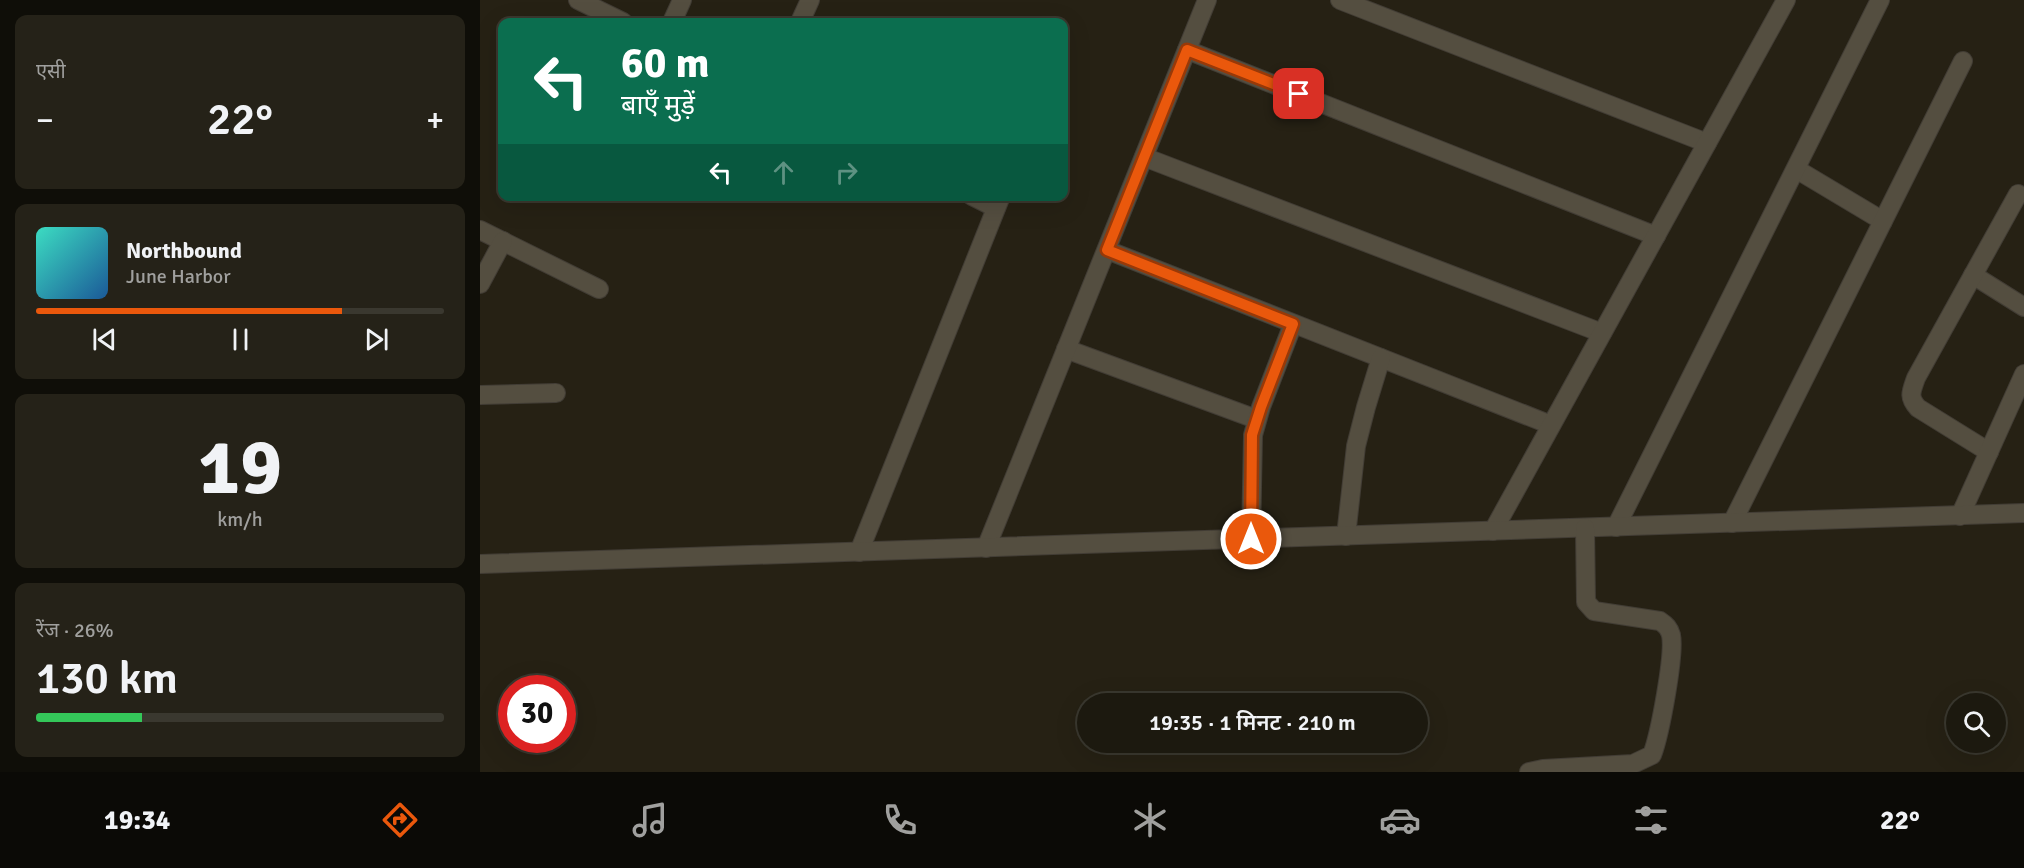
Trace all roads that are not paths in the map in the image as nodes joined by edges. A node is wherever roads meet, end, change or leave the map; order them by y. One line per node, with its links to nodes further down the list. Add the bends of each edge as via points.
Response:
1 (578, 0): 8 (street)
2 (682, 0): 9 (street)
3 (810, 0): 10 (street)
4 (1207, 0): 11 (street)
5 (1340, 0): 13 (street)
6 (1785, 0): 13 (street)
7 (1880, 0): 15 (street)
8 (615, 18)
9 (674, 18)
10 (802, 18)
11 (1187, 50): 14 (street); 20 (street)
12 (1963, 61): 18 (street)
13 (1707, 143): 20 (street)
14 (1144, 157): 22 (street); 28 (street)
15 (1796, 169): 18 (street); 40 (street)
16 (2018, 194): 23 (street)
17 (998, 202): 46 (street)
18 (1883, 221): 39 (street)
19 (480, 230): 21 (street)
20 (1656, 236): 28 (street)
21 (503, 241): 24 (street); 25 (street)
22 (1107, 250): 27 (street); 29 (street)
23 (1973, 275): 26 (street); 36 (street, via 1916,378 1911,401)
24 (480, 284)
25 (599, 289)
26 (2024, 308)
27 (1293, 324): 30 (street); 34 (street)
28 (1602, 333): 35 (street)
29 (1066, 349): 34 (street); 45 (street)
30 (1381, 358): 35 (street); 43 (street, via 1356,446)
31 (2024, 374): 36 (street)
32 (556, 393): 33 (street)
33 (480, 395)
34 (1256, 419): 44 (street)
35 (1551, 425): 41 (street)
36 (1989, 452): 38 (street)
37 (2024, 513): 38 (street)
38 (1960, 516): 39 (street)
39 (1732, 523): 40 (street)
40 (1616, 527): 42 (street)
41 (1493, 531): 42 (street); 43 (street)
42 (1585, 532): 48 (street, via 1586,602 1594,611 1660,621 1671,637 1657,740 1652,755 1633,764)
43 (1346, 536): 44 (street)
44 (1251, 539): 45 (street)
45 (986, 548): 46 (street)
46 (859, 552): 47 (street)
47 (480, 564)
48 (1529, 772)

